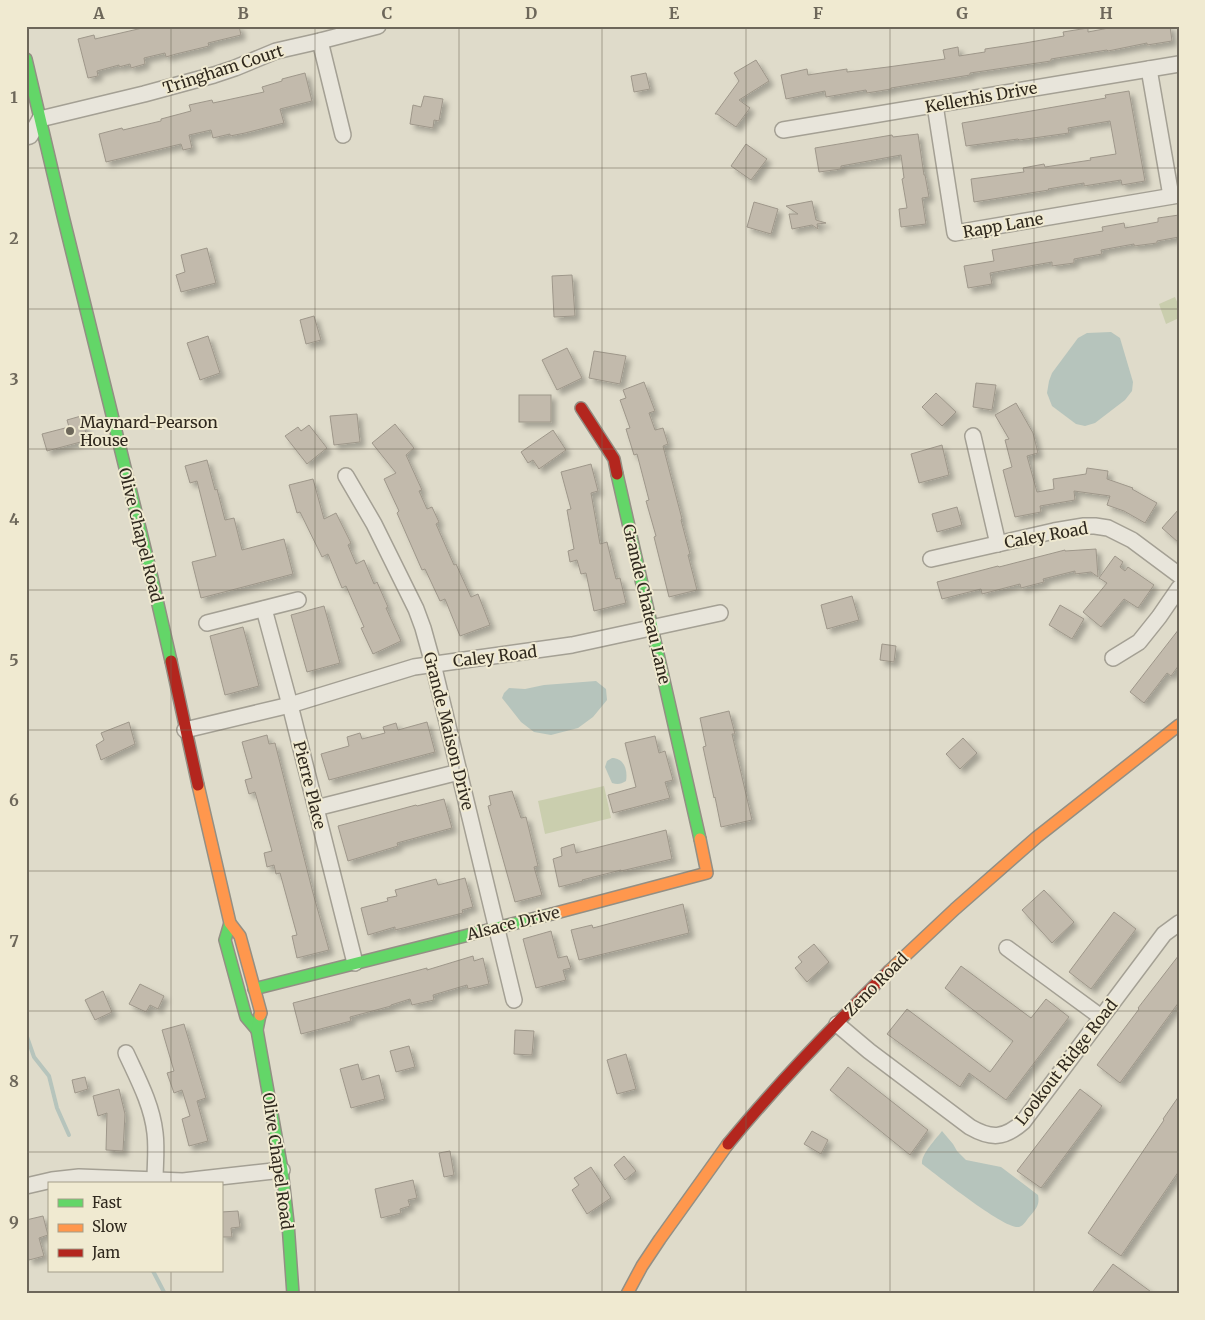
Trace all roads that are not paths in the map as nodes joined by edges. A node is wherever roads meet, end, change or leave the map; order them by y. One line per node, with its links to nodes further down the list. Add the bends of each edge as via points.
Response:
1 (378, 26): 2 (street, Tringham Court)
2 (320, 41): 8 (street, Tringham Court, via 276,51 214,75); 10 (street)
3 (26, 59): 8 (street, Olive Chapel Road)
4 (1179, 64): 5 (street, Kellerhis Drive)
5 (1149, 69): 6 (street, Kellerhis Drive); 12 (street)
6 (935, 105): 9 (street, Kellerhis Drive); 12 (street, Rapp Lane, via 955,233)
7 (26, 111): 8 (street)
8 (40, 119): 11 (street); 29 (street, Olive Chapel Road, via 149,566)
9 (783, 130)
10 (343, 135)
11 (26, 138)
12 (1175, 195)
13 (581, 408): 24 (street, Grande Chateau Lane, via 614,459)
14 (973, 436): 16 (street)
15 (346, 476): 26 (street, Grande Maison Drive, via 416,609)
16 (998, 544): 17 (street, Caley Road); 18 (street, Caley Road, via 1072,527 1108,528 1132,540)
17 (931, 559)
18 (1179, 575)
19 (1179, 588): 25 (street, via 1139,642)
20 (298, 600): 21 (street)
21 (264, 609): 23 (street); 27 (street, Pierre Place)
22 (720, 613): 24 (street, Caley Road)
23 (207, 622)
24 (653, 628): 26 (street, Caley Road, via 563,647); 32 (street, Grande Chateau Lane)
25 (1113, 658)
26 (433, 664): 27 (street, Caley Road); 30 (street, Grande Maison Drive)
27 (290, 705): 29 (street, Caley Road); 31 (street, Pierre Place)
28 (1179, 725): 41 (street, Zeno Road, via 988,878)
29 (185, 730): 33 (street, Olive Chapel Road)
30 (459, 772): 31 (street); 35 (street, Grande Maison Drive)
31 (316, 808): 37 (street, Pierre Place)
32 (693, 808): 35 (street, Alsace Drive, via 707,873)
33 (230, 923): 38 (street, Olive Chapel Road, via 240,936); 42 (street, Olive Chapel Road, via 225,940 246,1018)
34 (1179, 923): 40 (street, Lookout Ridge Road, via 1164,934)
35 (496, 928): 37 (street, Alsace Drive); 39 (street, Grande Maison Drive)
36 (1007, 948): 40 (street)
37 (355, 962): 38 (street, Alsace Drive)
38 (254, 989): 42 (street, Olive Chapel Road, via 260,1013)
39 (514, 1000)
40 (1101, 1017): 41 (street, Lookout Ridge Road, via 1023,1122 1011,1131 993,1136 970,1127)
41 (837, 1024): 48 (street, Zeno Road, via 727,1146 659,1240)
42 (257, 1030): 44 (street, Olive Chapel Road)
43 (126, 1052): 45 (street, via 154,1122)
44 (282, 1170): 45 (street, via 191,1181); 47 (street, Olive Chapel Road)
45 (155, 1180): 46 (street, via 69,1178)
46 (26, 1186)
47 (293, 1294)
48 (626, 1294)

